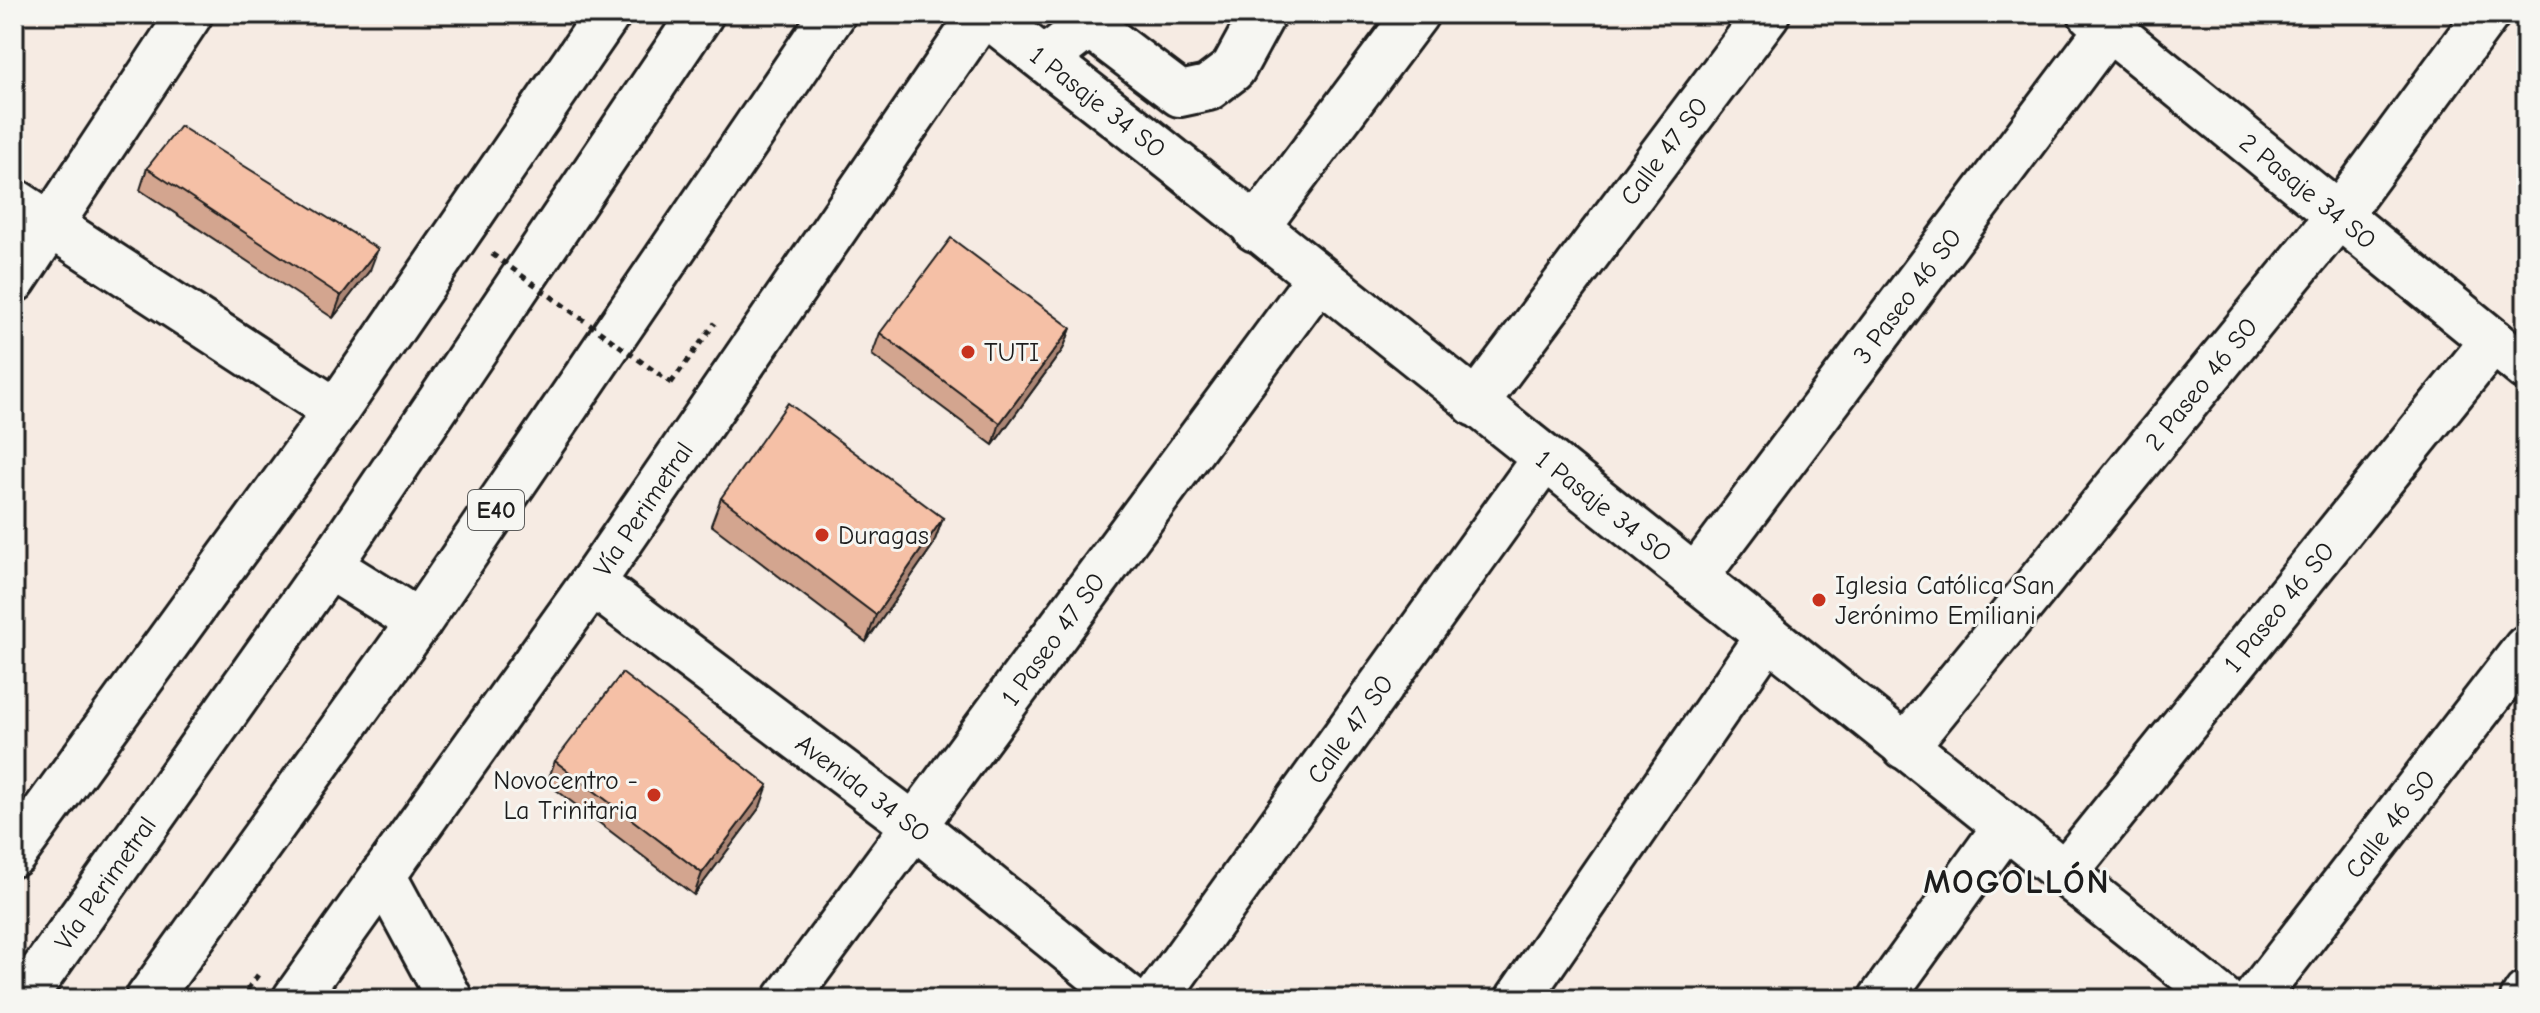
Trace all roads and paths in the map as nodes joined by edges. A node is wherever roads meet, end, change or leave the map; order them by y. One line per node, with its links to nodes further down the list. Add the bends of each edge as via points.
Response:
1 (190, 14): 15 (main road)
2 (608, 14): 23 (main road)
3 (701, 14): 25 (main road, Vía Perimetral)
4 (833, 14): 28 (main road, E40)
5 (984, 14): 12 (main road, 1 Pasaje 34 SO); 27 (main road, Vía Perimetral)
6 (1263, 14): 10 (main road, via 1233,69 1208,88 1180,94)
7 (1416, 14): 16 (main road)
8 (1767, 14): 22 (main road, Calle 47 SO)
9 (2487, 14): 14 (main road, 2 Paseo 46 SO)
10 (1093, 19): 12 (main road)
11 (2106, 19): 14 (main road, 2 Pasaje 34 SO); 26 (main road, 3 Paseo 46 SO)
12 (1045, 59): 16 (main road, 1 Pasaje 34 SO)
13 (14, 201): 15 (main road)
14 (2339, 215): 20 (main road, 2 Pasaje 34 SO); 31 (main road, 2 Paseo 46 SO)
15 (50, 225): 19 (main road); 23 (main road)
16 (1255, 229): 18 (main road, 1 Pasaje 34 SO)
17 (492, 254): 21 (path, bridge)
18 (1318, 279): 22 (main road, 1 Pasaje 34 SO); 32 (main road, 1 Paseo 47 SO)
19 (14, 280)
20 (2517, 359): 35 (main road, 1 Paseo 46 SO)
21 (671, 383)
22 (1475, 404): 24 (main road, 1 Pasaje 34 SO)
23 (336, 411): 34 (main road)
24 (1544, 459): 26 (main road, 1 Pasaje 34 SO); 43 (main road, Calle 47 SO)
25 (329, 566): 28 (main road); 37 (main road, Vía Perimetral)
26 (1695, 578): 29 (main road, 1 Pasaje 34 SO)
27 (592, 583): 32 (main road, Avenida 34 SO); 36 (main road, Vía Perimetral)
28 (419, 622): 38 (main road, E40)
29 (1767, 637): 31 (main road, 1 Pasaje 34 SO); 44 (main road)
30 (2526, 648): 47 (main road, Calle 46 SO)
31 (1905, 747): 33 (main road, 1 Pasaje 34 SO)
32 (915, 826): 41 (main road, 1 Paseo 47 SO); 42 (main road, Avenida 34 SO)
33 (2005, 827): 35 (main road, 1 Pasaje 34 SO); 45 (main road)
34 (14, 854)
35 (2064, 874): 46 (main road, 1 Pasaje 34 SO)
36 (383, 875): 39 (main road, Vía Perimetral); 40 (main road)
37 (23, 999)
38 (148, 999)
39 (295, 999)
40 (450, 999)
41 (786, 999)
42 (1129, 999)
43 (1156, 999)
44 (1518, 999)
45 (1881, 999)
46 (2222, 999)
47 (2255, 999)

